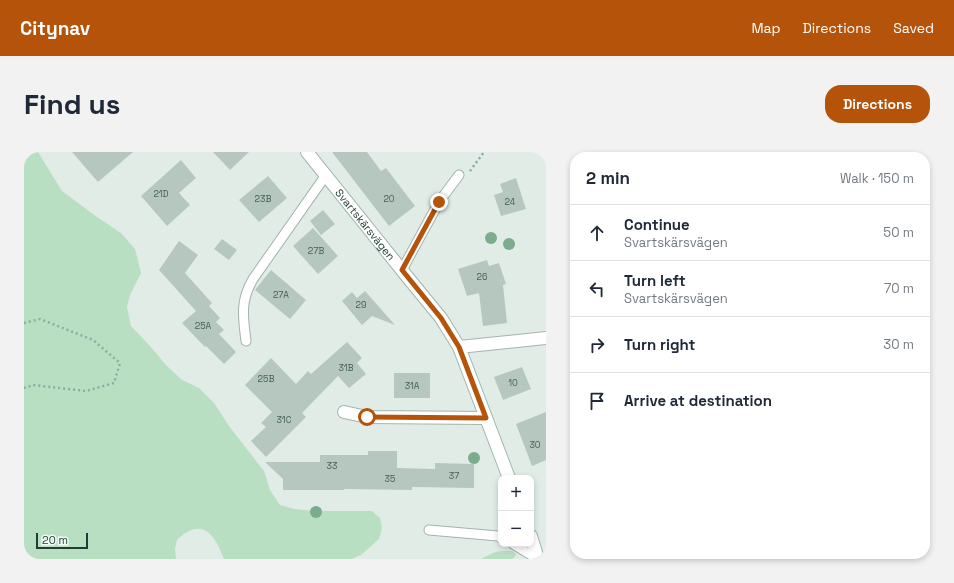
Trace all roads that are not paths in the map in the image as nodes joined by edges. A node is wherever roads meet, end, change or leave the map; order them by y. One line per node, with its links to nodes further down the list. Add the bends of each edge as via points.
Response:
1 (307, 152): 2 (street, Svartskärsvägen)
2 (326, 176): 4 (street, Svartskärsvägen); 6 (lane, Svartskärsvägen, via 253,279 243,304)
3 (459, 176): 4 (lane, via 439,202)
4 (402, 270): 7 (street, Svartskärsvägen, via 441,318)
5 (546, 338): 7 (street)
6 (246, 341)
7 (459, 347): 9 (street, Svartskärsvägen)
8 (344, 412): 9 (street, via 367,417)
9 (486, 418): 10 (street, Svartskärsvägen)
10 (508, 475)
11 (429, 530): 12 (lane)
12 (498, 536)
13 (534, 546): 16 (street)
14 (518, 547): 16 (lane)
15 (546, 557): 16 (street)
16 (538, 559)

